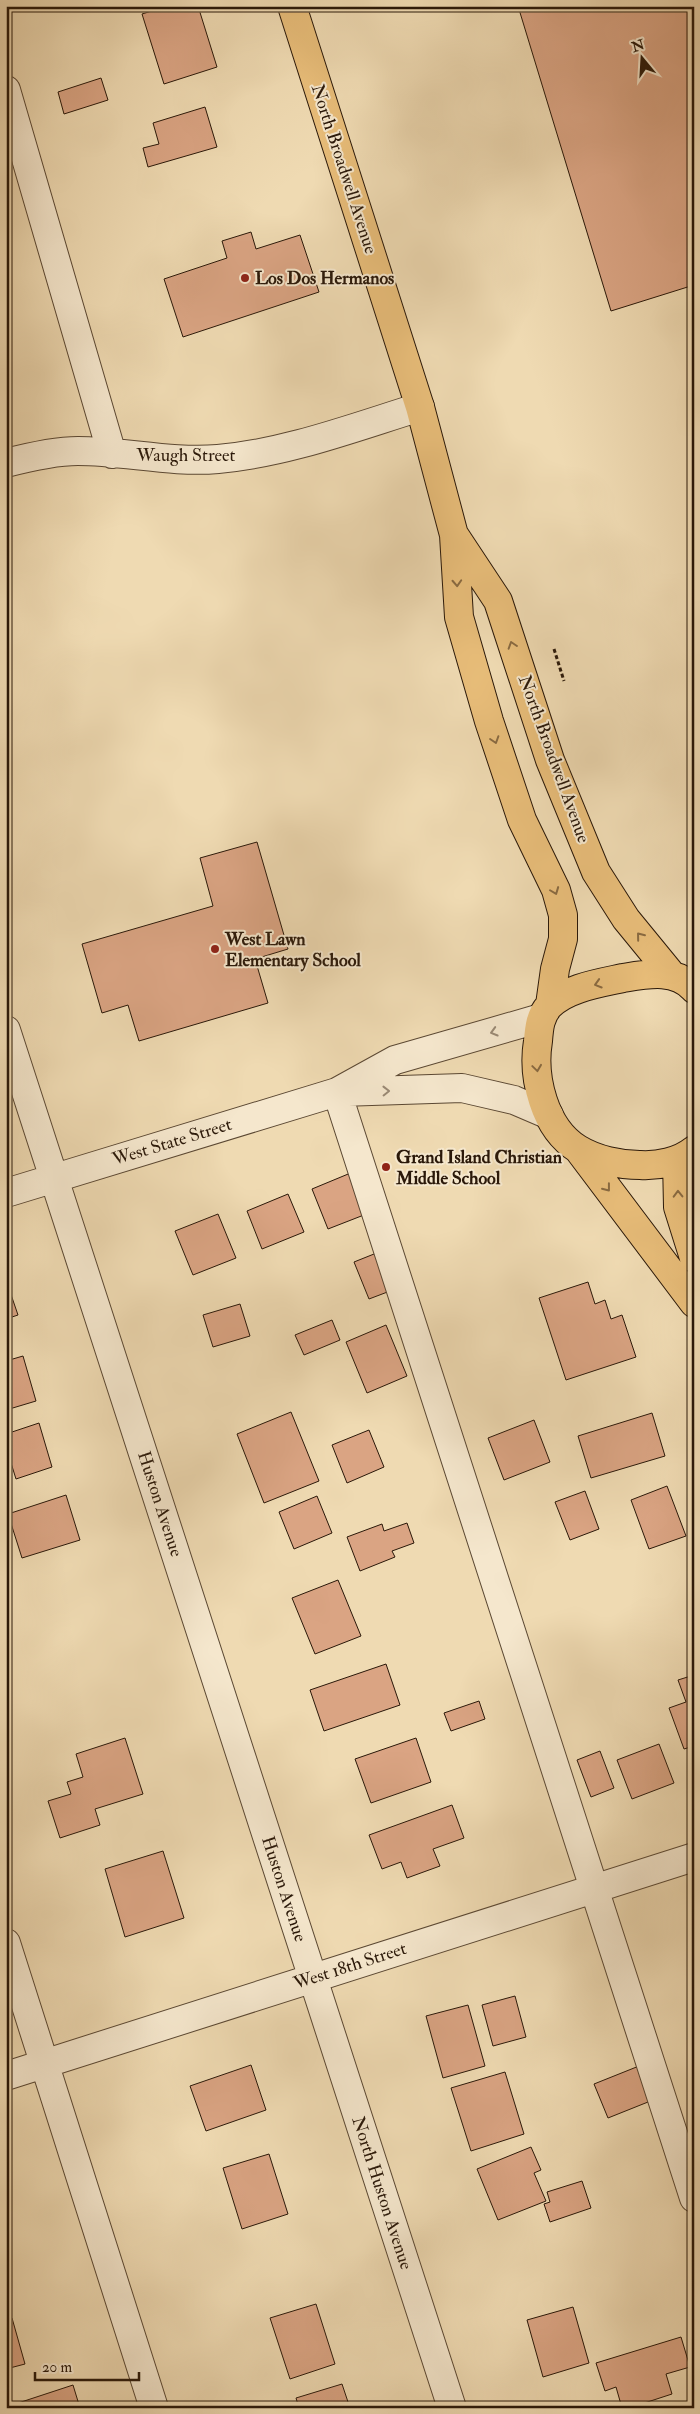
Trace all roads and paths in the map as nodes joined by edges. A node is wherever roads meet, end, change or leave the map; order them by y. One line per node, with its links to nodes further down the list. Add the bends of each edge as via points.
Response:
1 (292, 6): 3 (main road, North Broadwell Avenue)
2 (6, 90): 4 (street)
3 (420, 407): 4 (street, Waugh Street, via 254,454 217,459); 6 (main road, North Broadwell Avenue)
4 (112, 454): 5 (street, Waugh Street, via 77,451)
5 (6, 463)
6 (454, 534): 9 (main road, North Broadwell Avenue, one-way to 6, via 626,919 596,872 550,760 498,601); 10 (main road, North Broadwell Avenue, one-way to 10, via 461,627 522,820 556,890 563,915 563,939)
7 (554, 649): 8 (path)
8 (564, 681)
9 (687, 984): 10 (main road, one-way to 10, via 640,976 607,981 570,992)
10 (545, 1012): 12 (street, West State Street, one-way to 12, via 395,1060); 13 (main road, North Broadwell Avenue, one-way to 13, via 535,1056 540,1092)
11 (6, 1030): 16 (street, Huston Avenue)
12 (337, 1092): 13 (street, West State Street, one-way to 13, via 462,1088 514,1100); 16 (street, West State Street); 21 (street)
13 (549, 1114): 14 (main road, North Broadwell Avenue)
14 (578, 1149): 15 (main road, via 623,1165 650,1166); 19 (main road, one-way to 19)
15 (688, 1155): 18 (main road, one-way to 15, via 678,1207)
16 (55, 1178): 17 (street, West State Street); 23 (street, Huston Avenue)
17 (6, 1193)
18 (694, 1258)
19 (694, 1303)
20 (694, 1857): 21 (street, West 18th Street)
21 (594, 1888): 23 (street, West 18th Street); 26 (street)
22 (6, 1943): 24 (street)
23 (313, 1978): 24 (street, West 18th Street); 28 (street, North Huston Avenue)
24 (45, 2064): 25 (street, West 18th Street); 27 (street)
25 (6, 2076)
26 (694, 2198)
27 (154, 2408)
28 (452, 2408)

